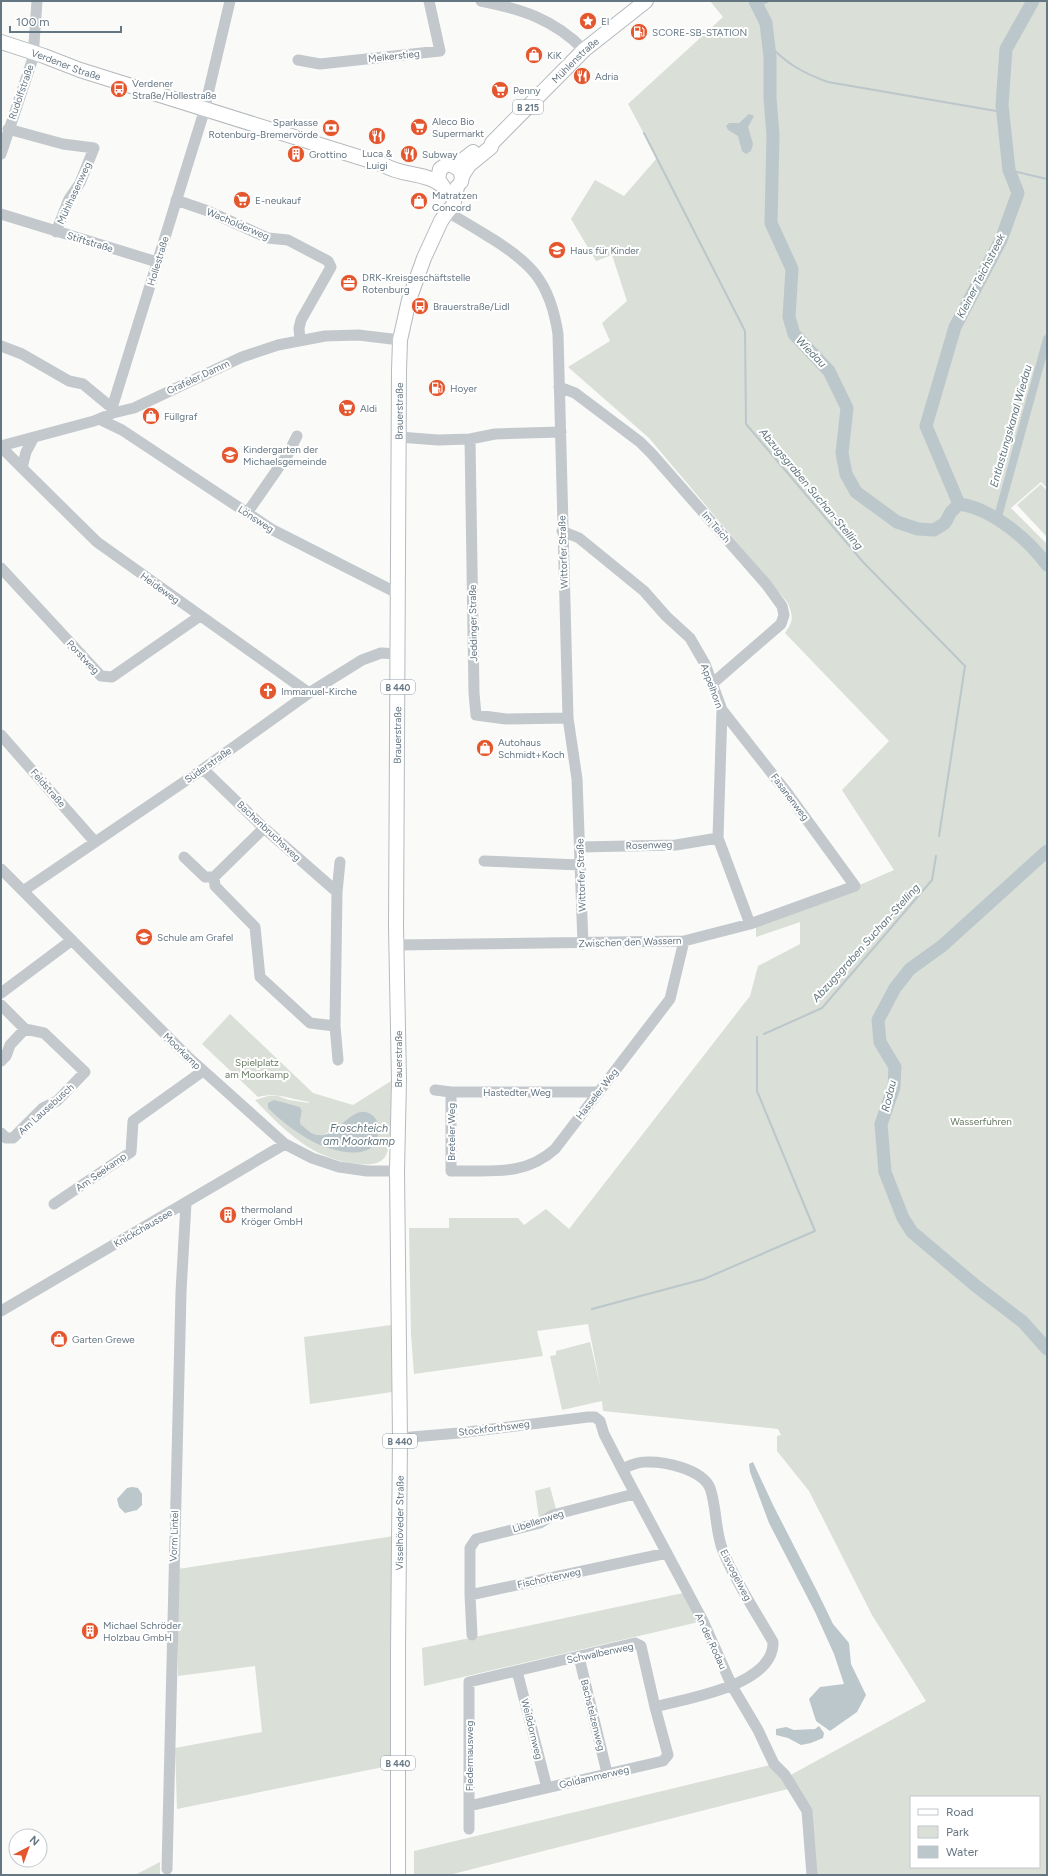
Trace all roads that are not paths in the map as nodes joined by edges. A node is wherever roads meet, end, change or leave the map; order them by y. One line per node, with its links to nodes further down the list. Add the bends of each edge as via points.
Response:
1 (36, 1): 8 (street, Rudolfstraße)
2 (230, 1): 10 (street, Hollestraße)
3 (429, 1): 9 (street, Melkerstieg, via 440,51 320,64)
4 (481, 1): 7 (street, via 521,10 550,22)
5 (646, 1): 7 (main road, Mühlenstraße / B 215)
6 (1, 42): 8 (main road, Verdener Straße / B 215)
7 (584, 50): 12 (main road, Mühlenstraße / B 215)
8 (34, 52): 10 (main road, Verdener Straße / B 215, via 80,70); 11 (street, Rudolfstraße)
9 (298, 60)
10 (204, 108): 14 (main road, Verdener Straße / B 215); 18 (street, Hollestraße)
11 (8, 129): 13 (street, Rudolfstraße); 21 (street, Mühlhasenweg, via 63,144 94,148)
12 (492, 143): 15 (main road, Mühlenstraße / B 215, via 479,148 460,162); 16 (main road, Mühlenstraße / B 215, via 491,147 469,165)
13 (1, 154)
14 (384, 165): 15 (main road, Verdener Straße / B 215, via 427,170); 17 (main road, Verdener Straße / B 215, via 396,171 432,179)
15 (446, 166): 16 (main road, via 459,169); 17 (main road, via 438,176)
16 (460, 181): 17 (main road, via 449,189); 19 (main road, Brauerstraße / B 440, via 453,206)
17 (441, 185): 19 (main road, Brauerstraße / B 440, via 446,194 444,207)
18 (176, 200): 22 (street, Hollestraße); 23 (street, Wacholderweg, via 208,211 268,238 288,240 328,261 331,267 301,320)
19 (447, 212): 24 (main road, Brauerstraße / B 440, via 419,271); 26 (street, Wittorfer Straße, via 513,251 541,281 556,318)
20 (1, 214): 21 (street, Stiftstraße)
21 (56, 232): 22 (street, Stiftstraße)
22 (157, 262): 27 (street, Hollestraße)
23 (300, 340): 24 (street, Grafeler Damm, via 358,335); 27 (street, Grafeler Damm, via 261,349 134,408)
24 (400, 340): 33 (main road, Brauerstraße / B 440)
25 (1, 346): 27 (street, via 22,354 69,381 83,384)
26 (559, 387): 30 (street, Wittorfer Straße); 43 (street, Im Teich, via 575,393 640,442 766,584 782,606 784,615 778,628)
27 (116, 410): 28 (street, Grafeler Damm); 29 (street, via 116,420)
28 (99, 419): 29 (street, Lönsweg); 32 (street, Grafeler Damm)
29 (122, 430): 37 (street, Lönsweg)
30 (561, 432): 34 (street, via 495,434); 38 (street, Wittorfer Straße)
31 (297, 436): 37 (street, via 288,454)
32 (34, 437): 35 (street, Grafeler Damm); 36 (street, via 26,452)
33 (399, 437): 34 (street); 40 (main road, Brauerstraße / B 440)
34 (470, 439): 46 (street, Jeddinger Straße, via 476,715 506,719)
35 (1, 446): 36 (street, Heideweg)
36 (22, 468): 41 (street, Heideweg, via 97,542)
37 (247, 513): 40 (street, Lönsweg, via 273,530)
38 (562, 531): 43 (street, Appelhorn, via 580,538 644,591 690,638); 46 (street, Wittorfer Straße)
39 (1, 568): 41 (street, Porstweg, via 101,676 112,677)
40 (398, 593): 42 (main road, Brauerstraße / B 440)
41 (200, 616): 44 (street, Heideweg)
42 (398, 654): 44 (street, Süderstraße, via 381,653 362,660); 66 (main road, Brauerstraße / B 440)
43 (713, 683): 45 (street, Appelhorn)
44 (309, 693): 48 (street, Süderstraße)
45 (722, 710): 50 (street, Appelhorn); 59 (street, Fasanenweg, via 788,794)
46 (568, 718): 52 (street, Wittorfer Straße, via 577,778)
47 (1, 735): 51 (street, Feldstraße)
48 (203, 769): 49 (street, Bachenbruchsweg); 51 (street, Süderstraße)
49 (264, 828): 58 (street); 61 (street, Bachenbruchsweg)
50 (718, 838): 52 (street, Rosenweg, via 676,845); 62 (street, Appelhorn)
51 (95, 842): 60 (street, Süderstraße)
52 (580, 847): 56 (street, Wittorfer Straße)
53 (184, 857): 58 (street, via 205,877)
54 (484, 861): 56 (street)
55 (340, 862): 61 (street)
56 (580, 865): 65 (street, Wittorfer Straße)
57 (1, 869): 60 (street, Moorkamp)
58 (214, 877): 69 (street, via 215,886 255,927 260,977 310,1023)
59 (854, 886): 62 (street, Zwischen den Wassern)
60 (23, 891): 63 (street, Moorkamp)
61 (337, 892): 69 (street)
62 (750, 924): 64 (street, Zwischen den Wassern)
63 (72, 940): 67 (street); 73 (street, Moorkamp)
64 (684, 941): 65 (street, Zwischen den Wassern); 76 (street, Hasseler Weg, via 670,999)
65 (583, 944): 66 (street, Zwischen den Wassern)
66 (398, 945): 80 (main road, Brauerstraße / B 440)
67 (1, 993)
68 (1, 1005): 70 (street)
69 (335, 1026): 71 (street)
70 (25, 1030): 72 (street, via 10,1045); 77 (street, Am Lausebusch, via 44,1033 85,1072 58,1101 43,1108 13,1138 6,1138)
71 (338, 1060)
72 (1, 1061)
73 (203, 1071): 78 (street, Moorkamp); 82 (street, Am Seekamp, via 133,1121 131,1152)
74 (435, 1090): 75 (street, Hastedter Weg)
75 (451, 1092): 76 (street, Hastedter Weg); 79 (street, Breteler Weg)
76 (599, 1092): 79 (street, Hasseler Weg, via 555,1149 544,1159 517,1170)
77 (1, 1133)
78 (285, 1144): 80 (street, Moorkamp, via 312,1158 339,1167); 81 (street, Knickchaussee)
79 (451, 1171)
80 (397, 1172): 85 (main road, Visselhöveder Straße / B 440)
81 (186, 1203): 83 (street, Knickchaussee); 100 (street, Vorm Lintel, via 181,1299)
82 (54, 1204)
83 (1, 1312)
84 (588, 1417): 85 (street, Stockforthsweg); 86 (street, An der Rodau, via 595,1417 600,1421)
85 (400, 1438): 101 (main road, Visselhöveder Straße / B 440)
86 (622, 1469): 87 (street, An der Rodau); 94 (street, Eisvogelweg, via 644,1462 664,1463 678,1466 702,1477 709,1487 722,1549 773,1642 770,1657 762,1667 750,1677)
87 (634, 1494): 88 (street, An der Rodau); 89 (street, Libellenweg, via 553,1515 540,1523 476,1539 470,1548)
88 (667, 1553): 89 (street, Fischotterweg); 94 (street, An der Rodau, via 703,1621)
89 (470, 1595): 90 (street)
90 (472, 1635)
91 (579, 1657): 92 (street, Schwalbenweg); 95 (street, Schwalbenweg, via 635,1643 641,1646); 96 (street, Bachstelzenweg)
92 (517, 1671): 93 (street, Schwalbenweg); 97 (street, Weißdornweg)
93 (469, 1682): 98 (street, Fledermausweg)
94 (732, 1686): 95 (street); 102 (street, An der Rodau, via 758,1730 774,1764 785,1775 807,1811)
95 (655, 1706): 96 (street, Goldammerweg, via 668,1755 664,1761)
96 (607, 1773): 97 (street, Goldammerweg)
97 (547, 1788): 98 (street, Goldammerweg)
98 (469, 1806): 99 (street, Fledermausweg)
99 (469, 1829)
100 (167, 1869)
101 (398, 1875)
102 (812, 1875)

